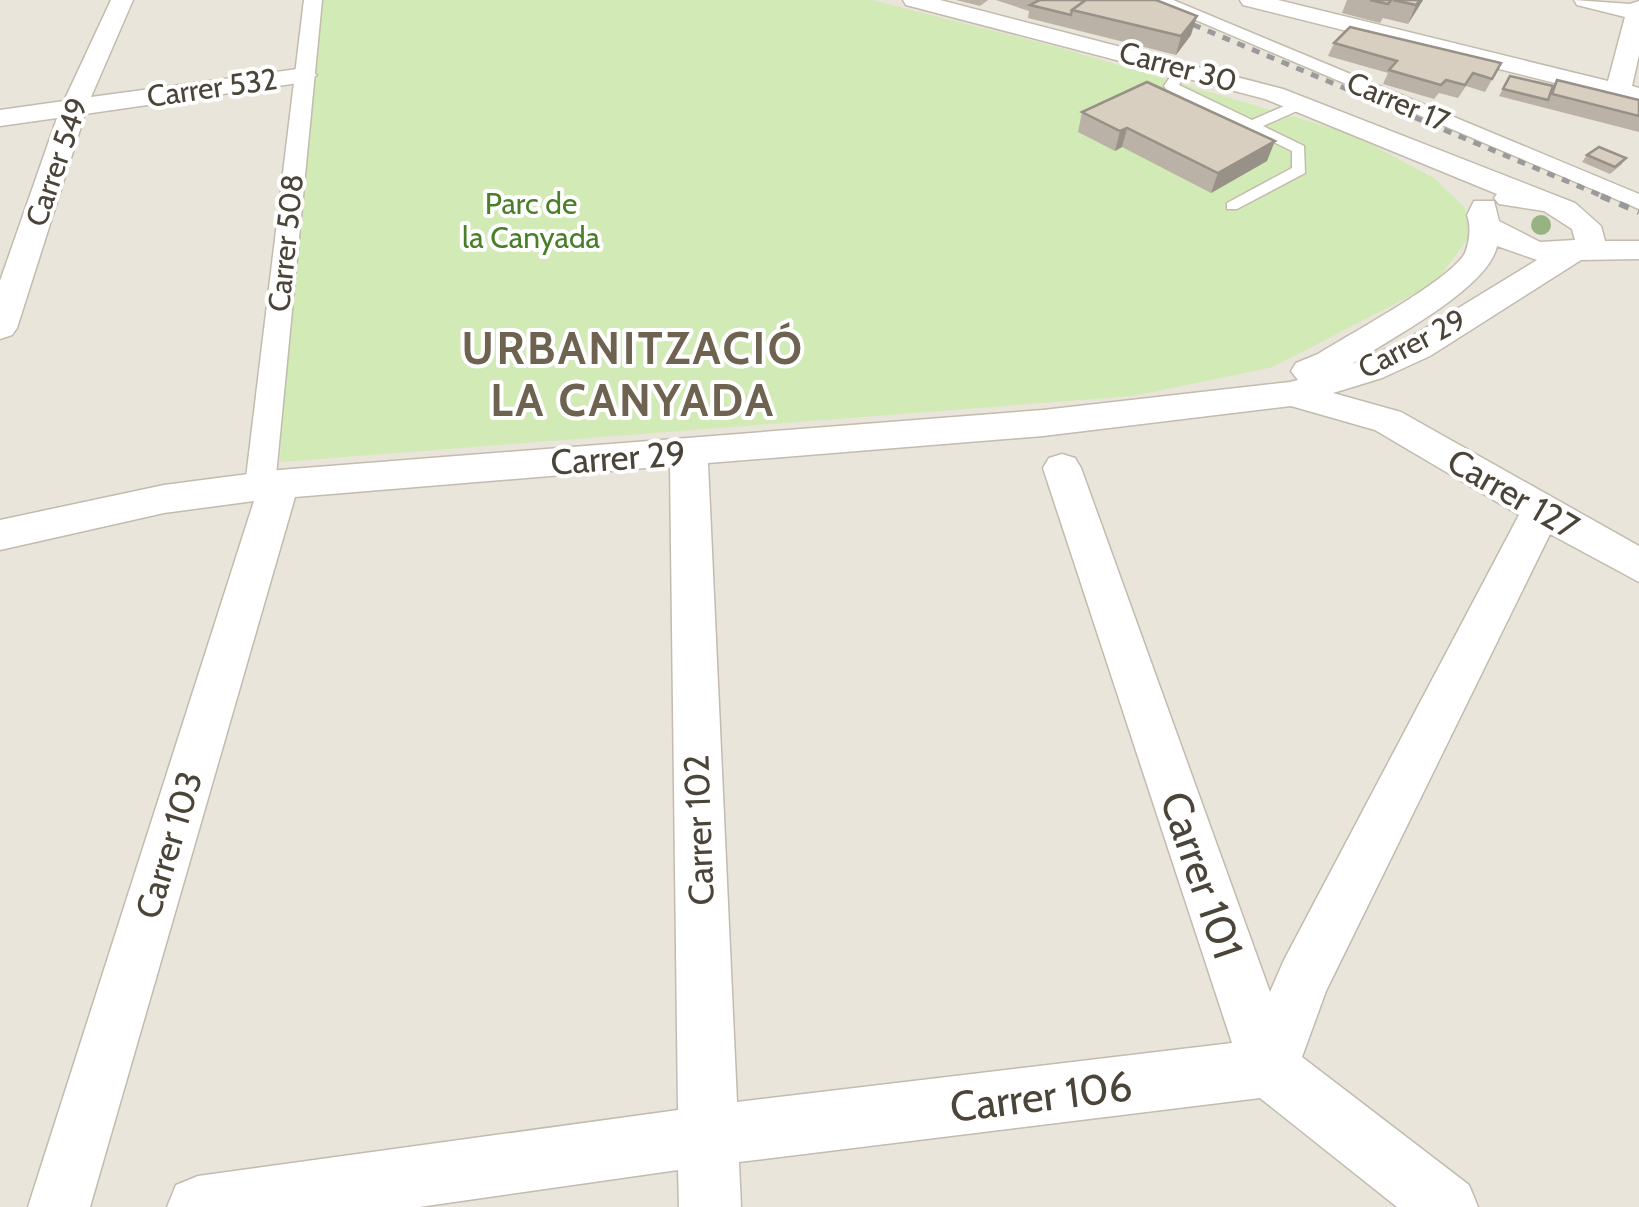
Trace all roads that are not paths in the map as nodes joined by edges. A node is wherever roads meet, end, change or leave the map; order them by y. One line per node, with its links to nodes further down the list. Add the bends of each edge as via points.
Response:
1 (122, 0): 12 (street, Carrer 549)
2 (313, 0): 9 (street, Carrer 508)
3 (914, 0): 8 (street, Carrer 30)
4 (1158, 0): 17 (street, Carrer 17)
5 (1251, 0): 10 (street)
6 (1585, 0): 7 (street)
7 (1639, 12): 10 (street)
8 (1183, 68): 11 (street, Carrer 30); 14 (lane, via 1171,86)
9 (304, 75): 12 (street, Carrer 532); 30 (street, Carrer 508)
10 (1628, 93)
11 (1300, 104): 14 (lane); 15 (street, Carrer 30)
12 (74, 107): 13 (street, Carrer 532); 23 (street, Carrer 549)
13 (0, 118)
14 (1255, 124): 18 (lane, via 1299,149 1300,170)
15 (1435, 156): 16 (street, Carrer 30); 19 (street, Carrer 30)
16 (1545, 202): 19 (street, via 1501,198); 20 (street); 21 (street, via 1590,232)
17 (1639, 202)
18 (1232, 206)
19 (1485, 216): 21 (street, Carrer 30, via 1517,245); 26 (street, Carrer 29, via 1479,256 1453,283 1330,362)
20 (1639, 239)
21 (1578, 250): 22 (street); 24 (street, Carrer 29)
22 (1639, 250)
23 (0, 328)
24 (1370, 370): 25 (street, Carrer 29); 27 (street)
25 (1291, 394): 26 (street, Carrer 29); 27 (street, Carrer 127)
26 (1238, 400): 28 (street, Carrer 29)
27 (1388, 421): 31 (street, Carrer 127)
28 (689, 452): 30 (street, Carrer 29); 35 (street, Carrer 102)
29 (1062, 468): 34 (street, Carrer 101)
30 (270, 485): 32 (street, Carrer 29); 36 (street, Carrer 103)
31 (1542, 510): 33 (street, Carrer 127); 34 (street, via 1303,979)
32 (5, 526)
33 (1639, 566)
34 (1268, 1068): 35 (street, Carrer 106); 39 (street)
35 (708, 1136): 37 (street, Carrer 106); 38 (street, Carrer 102)
36 (60, 1207)
37 (198, 1207)
38 (710, 1207)
39 (1447, 1207)

